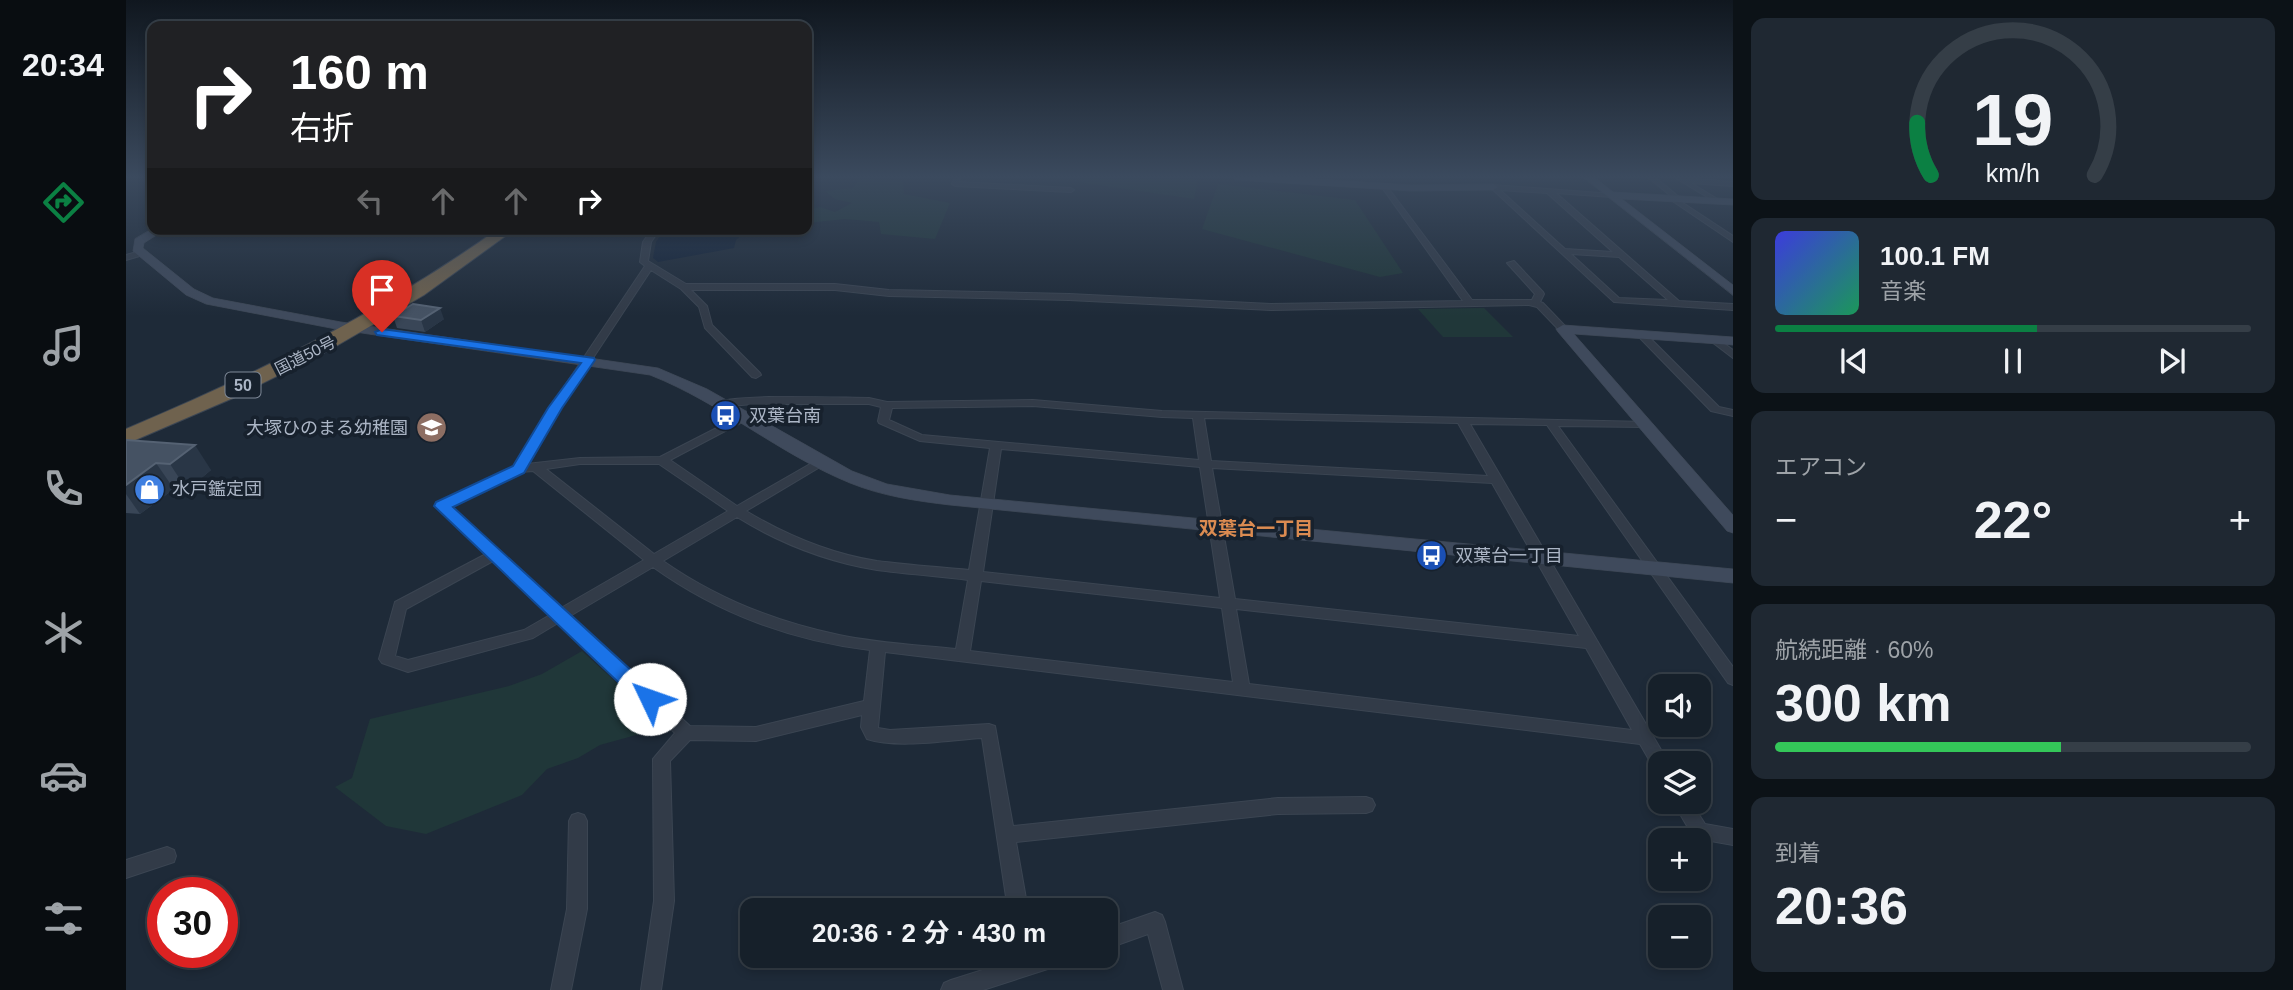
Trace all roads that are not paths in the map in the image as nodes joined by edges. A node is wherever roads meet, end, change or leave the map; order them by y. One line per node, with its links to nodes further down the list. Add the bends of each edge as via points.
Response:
1 (1411, 223): 21 (street)
2 (1534, 223): 13 (street)
3 (1585, 223): 14 (street)
4 (1648, 223): 19 (street)
5 (1710, 225): 6 (street); 11 (street)
6 (1733, 226)
7 (149, 235): 12 (street)
8 (485, 235): 24 (highway, 国道50号 / 50)
9 (500, 235): 24 (highway, 国道50号 / 50, via 452,271)
10 (653, 235): 17 (street, via 644,262)
11 (1733, 240)
12 (134, 248): 15 (street); 24 (street, via 190,292 210,301)
13 (1565, 251): 14 (street); 22 (street, via 1617,300)
14 (1621, 255): 22 (street)
15 (126, 258)
16 (1511, 263): 20 (street, via 1541,294)
17 (649, 267): 18 (street); 30 (street)
18 (684, 287): 21 (street, via 835,287 889,293 1271,307); 31 (street, via 703,306 708,326)
19 (1733, 290)
20 (1535, 303): 21 (street); 25 (street)
21 (1470, 304)
22 (1677, 304): 23 (street)
23 (1733, 307)
24 (349, 327): 30 (street); 40 (highway, 国道50号 / 50); 41 (highway, 国道50号 / 50, via 225,394)
25 (1563, 328): 26 (street); 39 (street)
26 (1641, 334): 27 (street); 34 (street, via 1715,409)
27 (1715, 340): 28 (street); 29 (street)
28 (1733, 341)
29 (1733, 355)
30 (589, 360): 32 (street, via 669,376); 47 (street)
31 (756, 375)
32 (719, 404): 33 (street, via 869,401); 36 (street)
33 (887, 405): 35 (street, via 1033,402); 42 (street, via 883,421 920,438)
34 (1733, 414)
35 (1198, 415): 37 (street); 45 (street)
36 (743, 418): 43 (street); 44 (street)
37 (1462, 420): 38 (street); 48 (street)
38 (1550, 422): 39 (street); 56 (street)
39 (1644, 424): 52 (street)
40 (126, 426)
41 (126, 437)
42 (996, 446): 45 (street); 49 (street)
43 (662, 460): 46 (street, via 580,461); 50 (street)
44 (821, 462): 49 (street, via 884,489); 50 (street)
45 (1206, 464): 48 (street); 51 (street)
46 (536, 467): 47 (street); 55 (street)
47 (518, 469): 53 (street, via 442,506)
48 (1498, 480): 54 (street)
49 (987, 503): 51 (street); 58 (street)
50 (739, 511): 55 (street); 58 (street, via 781,536 842,557)
51 (1215, 525): 54 (street); 59 (street)
52 (1733, 527)
53 (493, 556): 60 (street); 60 (street, via 400,606 387,659 408,666 528,634)
54 (1540, 557): 56 (street); 61 (street)
55 (654, 561): 60 (street); 62 (street, via 735,609 794,629)
56 (1656, 568): 57 (street); 64 (street)
57 (1733, 576)
58 (975, 577): 59 (street); 63 (street)
59 (1228, 605): 61 (street); 65 (street)
60 (559, 616): 67 (street)
61 (1590, 643): 68 (street)
62 (878, 648): 63 (street); 66 (street)
63 (962, 657): 65 (street)
64 (1733, 678)
65 (1242, 689): 68 (street)
66 (871, 706): 67 (street, via 756,734); 73 (street, via 873,734 989,731)
67 (686, 733): 81 (street, via 661,759 664,901)
68 (1645, 738): 69 (street)
69 (1653, 751)
70 (1366, 805): 73 (street, via 1278,806)
71 (1689, 814): 74 (street, via 1700,832)
72 (578, 821): 80 (street, via 577,909)
73 (1007, 835): 77 (street)
74 (1733, 837)
75 (167, 856): 76 (street)
76 (126, 869)
77 (1016, 898)
78 (1118, 935): 83 (street, via 1155,922)
79 (1007, 968): 82 (street)
80 (561, 990)
81 (651, 990)
82 (951, 990)
83 (1173, 990)

